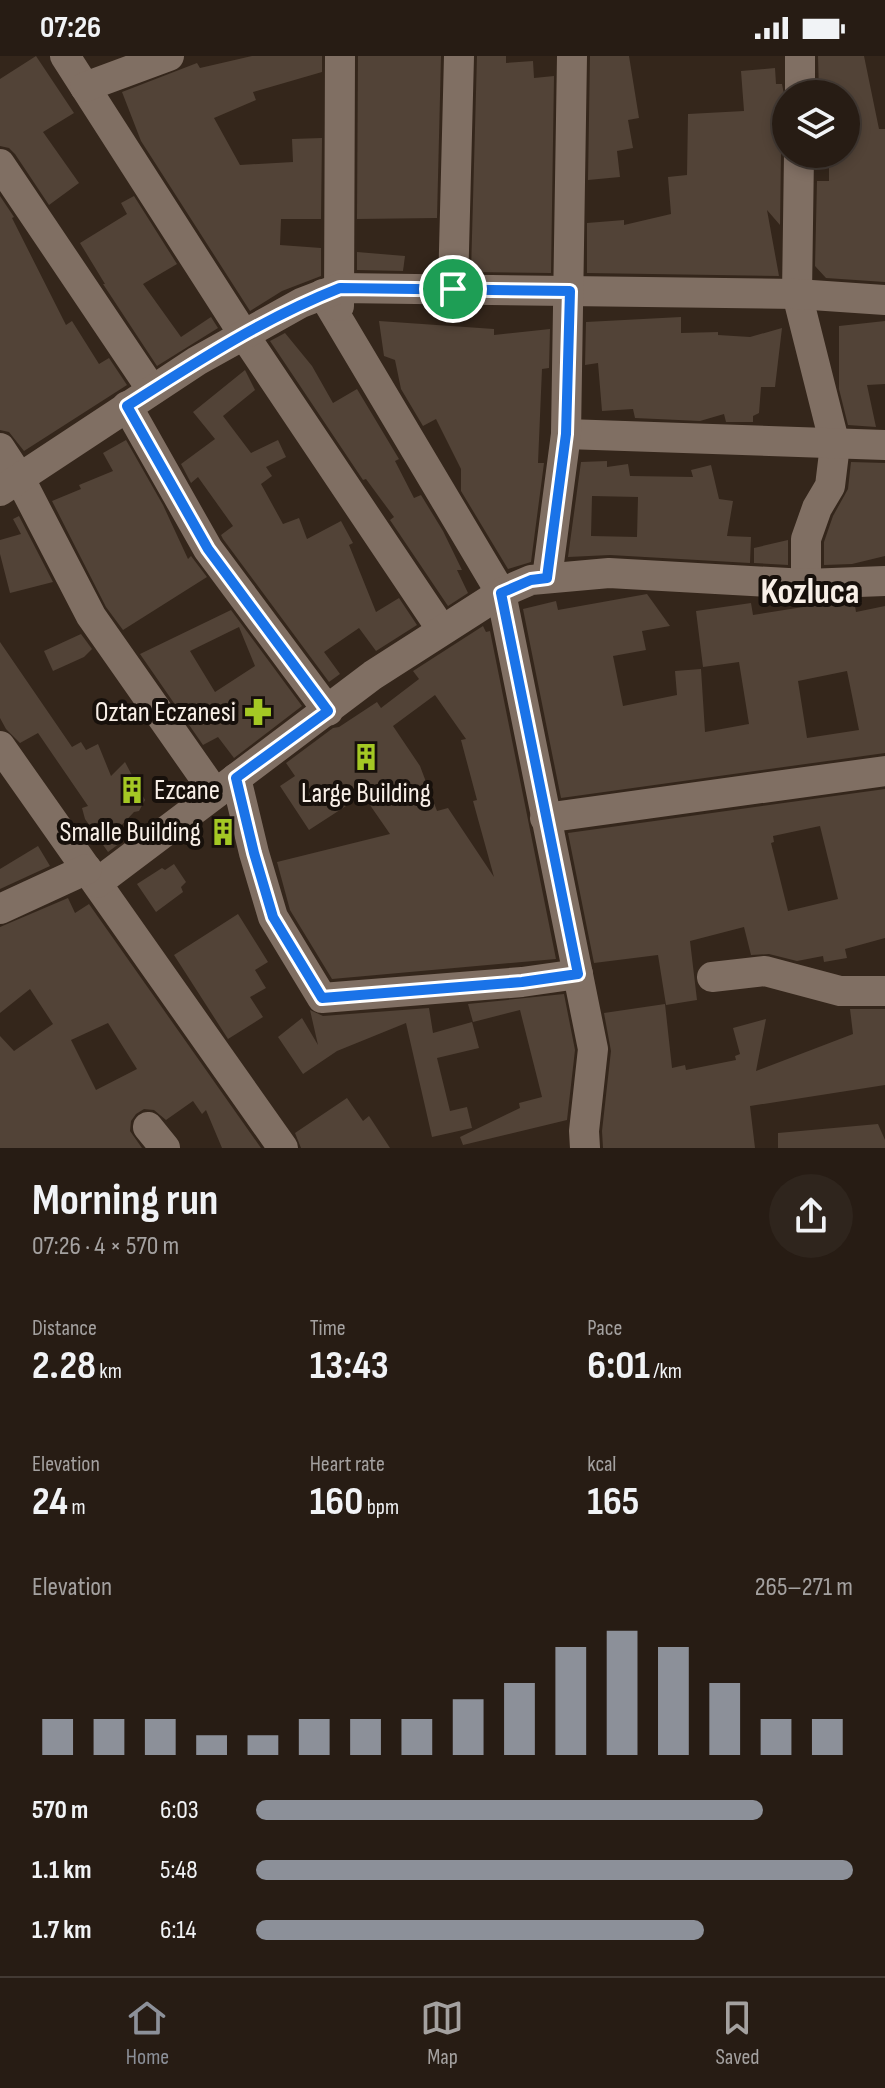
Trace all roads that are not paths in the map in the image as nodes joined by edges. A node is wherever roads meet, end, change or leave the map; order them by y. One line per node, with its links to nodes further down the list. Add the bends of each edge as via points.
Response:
1 (65, 56): 8 (street)
2 (169, 56): 8 (street)
3 (340, 56): 14 (street)
4 (459, 56): 11 (street)
5 (572, 56): 12 (street)
6 (800, 56): 7 (street)
7 (800, 80)
8 (85, 87): 16 (street)
9 (0, 164): 17 (street)
10 (799, 168): 13 (street)
11 (453, 289): 12 (street); 14 (street)
12 (570, 291): 13 (street); 18 (street)
13 (797, 294): 15 (street); 19 (street)
14 (334, 300): 16 (street, via 301,303); 26 (street)
15 (885, 300)
16 (244, 335): 17 (street); 27 (street)
17 (140, 398): 22 (street); 28 (street, via 208,549)
18 (566, 434): 19 (street); 23 (street)
19 (835, 445): 20 (street); 25 (street, via 830,486 806,539)
20 (885, 445)
21 (0, 448): 22 (street)
22 (10, 484): 31 (street, via 91,616)
23 (547, 578): 25 (street, via 609,573); 26 (street)
24 (885, 581): 25 (street)
25 (806, 584)
26 (501, 593): 27 (street); 32 (street)
27 (442, 630): 28 (street)
28 (328, 711): 31 (street)
29 (0, 746): 33 (street)
30 (885, 771): 32 (street)
31 (226, 786): 33 (street); 35 (street, via 273,917 322,998)
32 (545, 818): 35 (street)
33 (92, 876): 34 (street); 38 (street)
34 (0, 909)
35 (578, 974): 39 (street, via 593,1049)
36 (712, 977): 37 (street, via 765,971 840,991)
37 (885, 991)
38 (283, 1148)
39 (585, 1148)

